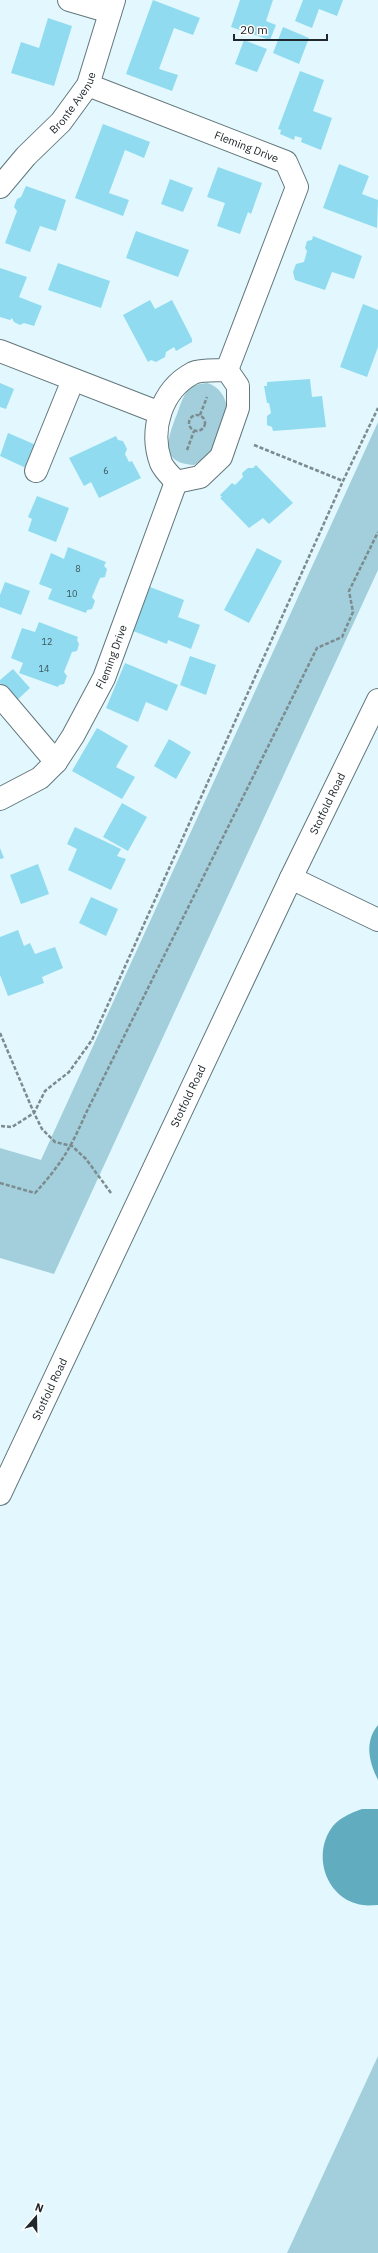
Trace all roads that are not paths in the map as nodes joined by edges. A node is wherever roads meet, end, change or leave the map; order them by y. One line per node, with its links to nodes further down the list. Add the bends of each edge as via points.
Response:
1 (69, 0): 2 (street)
2 (112, 6): 3 (street, Bronte Avenue)
3 (88, 85): 4 (street, Bronte Avenue, via 60,122); 6 (street, Fleming Drive, via 286,162 297,187)
4 (0, 187)
5 (0, 351): 7 (street)
6 (227, 370): 8 (street, via 195,372 174,386); 10 (street, via 238,386 238,408 221,457 200,477)
7 (73, 380): 8 (street); 9 (street)
8 (160, 413): 10 (street, via 155,439 161,464)
9 (36, 471)
10 (176, 482): 13 (street, Fleming Drive, via 104,678 74,736)
11 (0, 696): 13 (street)
12 (378, 700): 15 (street, Stotfold Road)
13 (56, 762): 14 (street, Fleming Drive, via 40,778)
14 (0, 799)
15 (291, 878): 16 (street); 17 (street, Stotfold Road)
16 (378, 920)
17 (0, 1494)

